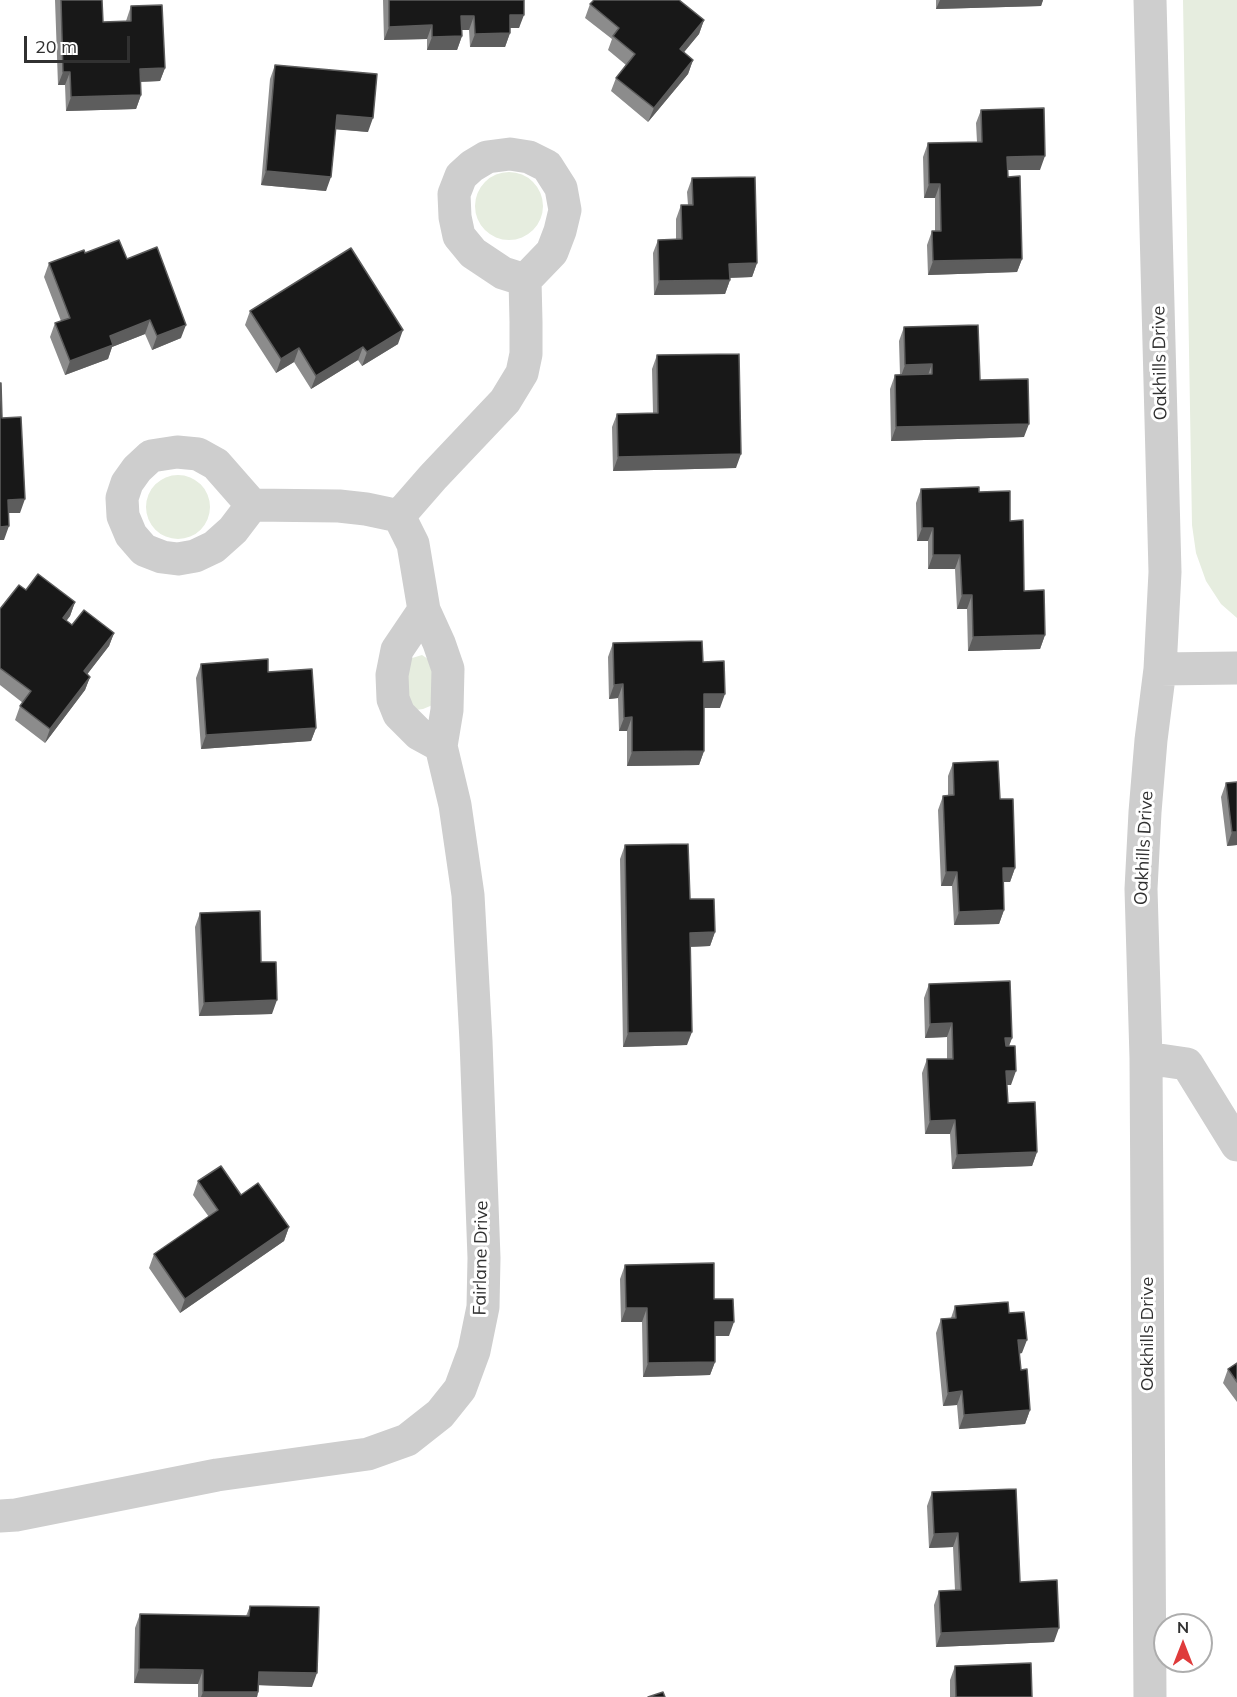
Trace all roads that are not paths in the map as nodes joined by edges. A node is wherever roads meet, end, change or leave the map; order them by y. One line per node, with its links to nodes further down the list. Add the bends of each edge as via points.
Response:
1 (1150, 0): 7 (street, Oakhills Drive, via 1165,572)
2 (525, 280): 4 (street, via 526,354 522,373 505,401)
3 (252, 505): 4 (street, via 339,506)
4 (399, 516): 5 (street, Fairlane Drive, via 413,544)
5 (424, 610): 8 (street, Fairlane Drive, via 448,669); 8 (street, via 397,650 393,699 399,714 419,734)
6 (1237, 668): 7 (street)
7 (1160, 669): 9 (street, Oakhills Drive, via 1144,812 1141,889)
8 (441, 746): 11 (street, Fairlane Drive, via 455,805 468,895 484,1258 483,1307 474,1351 460,1389 440,1414 408,1440 368,1454 217,1475)
9 (1146, 1058): 10 (street, via 1187,1064); 12 (street, Oakhills Drive)
10 (1237, 1144)
11 (0, 1516)
12 (1150, 1697)

